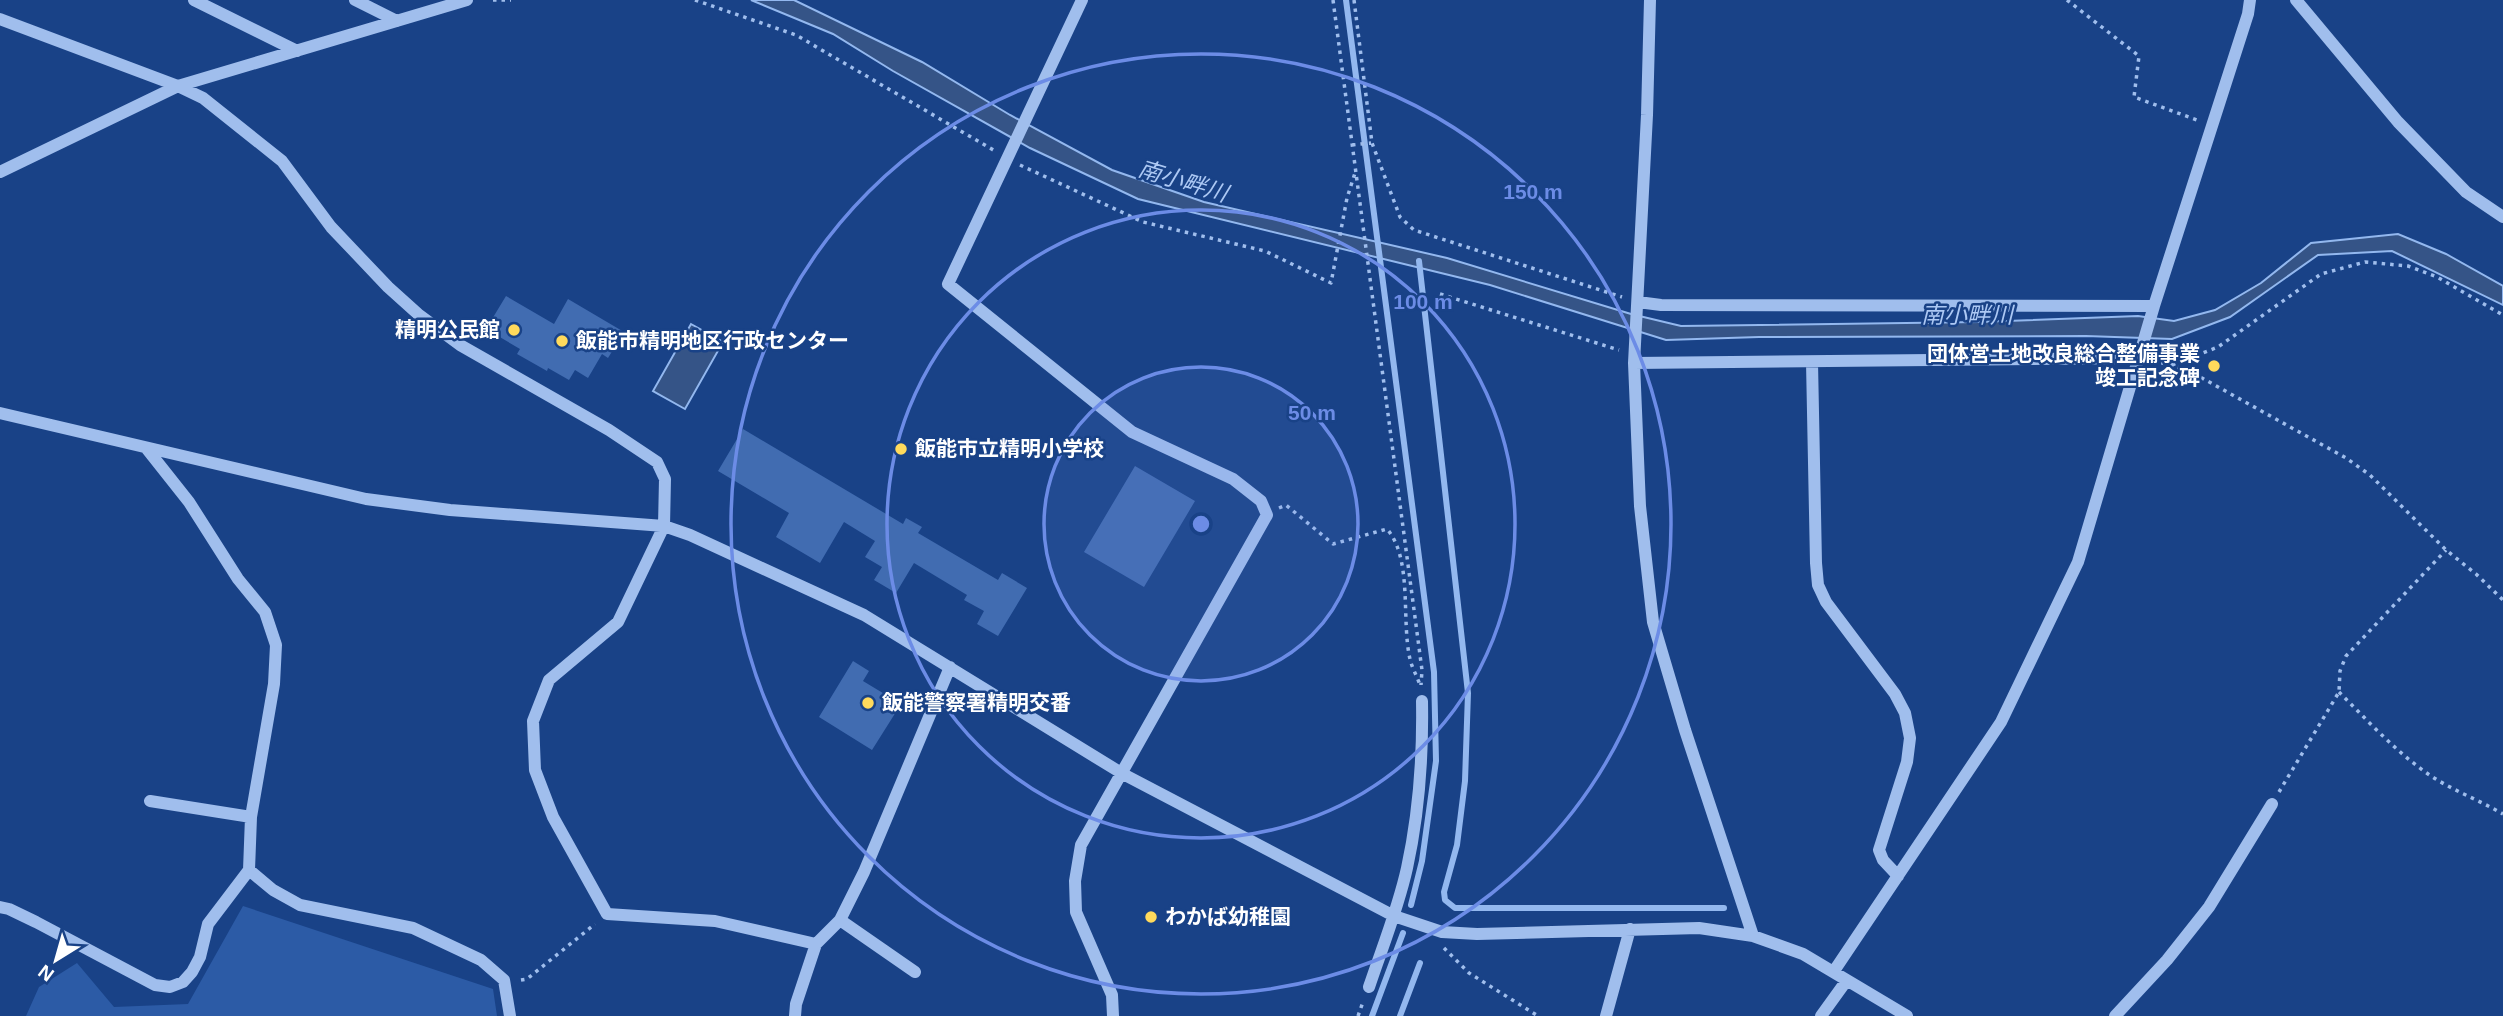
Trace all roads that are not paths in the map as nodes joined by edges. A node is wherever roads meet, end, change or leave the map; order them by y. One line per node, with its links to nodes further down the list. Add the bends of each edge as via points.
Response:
1 (194, 0): 10 (street)
2 (355, 0): 9 (street)
3 (467, 0): 9 (street)
4 (1082, 0): 24 (street, via 948,284 1132,432 1233,479 1261,501 1267,515)
5 (1650, 0): 14 (street)
6 (2250, 0): 15 (street)
7 (2296, 0): 13 (street, via 2398,122 2466,192)
8 (0, 19): 11 (street)
9 (397, 21): 10 (street)
10 (297, 51): 11 (street)
11 (178, 86): 12 (street); 21 (street, via 203,98 282,161 331,227 418,314 460,345 609,430 657,463 665,479)
12 (0, 172)
13 (2503, 217)
14 (1637, 305): 15 (street); 17 (street)
15 (2154, 309): 16 (street)
16 (2141, 354): 18 (street); 29 (street, via 2078,562 2001,722)
17 (1635, 355): 18 (street); 34 (street, via 1640,506 1653,622)
18 (1812, 362): 29 (street, via 1818,585 1835,616 1895,694 1910,738 1908,762 1879,850)
19 (0, 413): 20 (street)
20 (147, 449): 21 (street, via 366,499); 27 (street, via 265,612 276,645 274,684)
21 (664, 526): 22 (street, via 836,600); 35 (street, via 618,622 549,680 533,721 535,770 553,817 607,914 715,921)
22 (950, 667): 24 (street); 32 (street)
23 (1422, 694): 31 (street, via 1419,793)
24 (1123, 774): 31 (street); 42 (street, via 1081,845 1075,881 1076,912 1112,995)
25 (150, 801): 27 (street)
26 (2272, 804): 46 (street, via 2208,906 2167,960)
27 (251, 817): 28 (street)
28 (249, 870): 30 (street, via 208,924 192,972 170,987 155,985); 40 (street, via 300,905 413,928 481,960 505,980)
29 (1898, 876): 36 (street)
30 (0, 908)
31 (1394, 916): 33 (street, via 1442,932 1477,934); 39 (street)
32 (840, 920): 35 (street); 37 (street)
33 (1630, 929): 34 (street, via 1699,928); 43 (street)
34 (1753, 936): 36 (street)
35 (816, 944): 41 (street)
36 (1834, 971): 38 (street)
37 (915, 972)
38 (1847, 979): 44 (street); 45 (street)
39 (1369, 987)
40 (510, 1016)
41 (795, 1016)
42 (1113, 1016)
43 (1608, 1016)
44 (1821, 1016)
45 (1907, 1016)
46 (2115, 1016)

